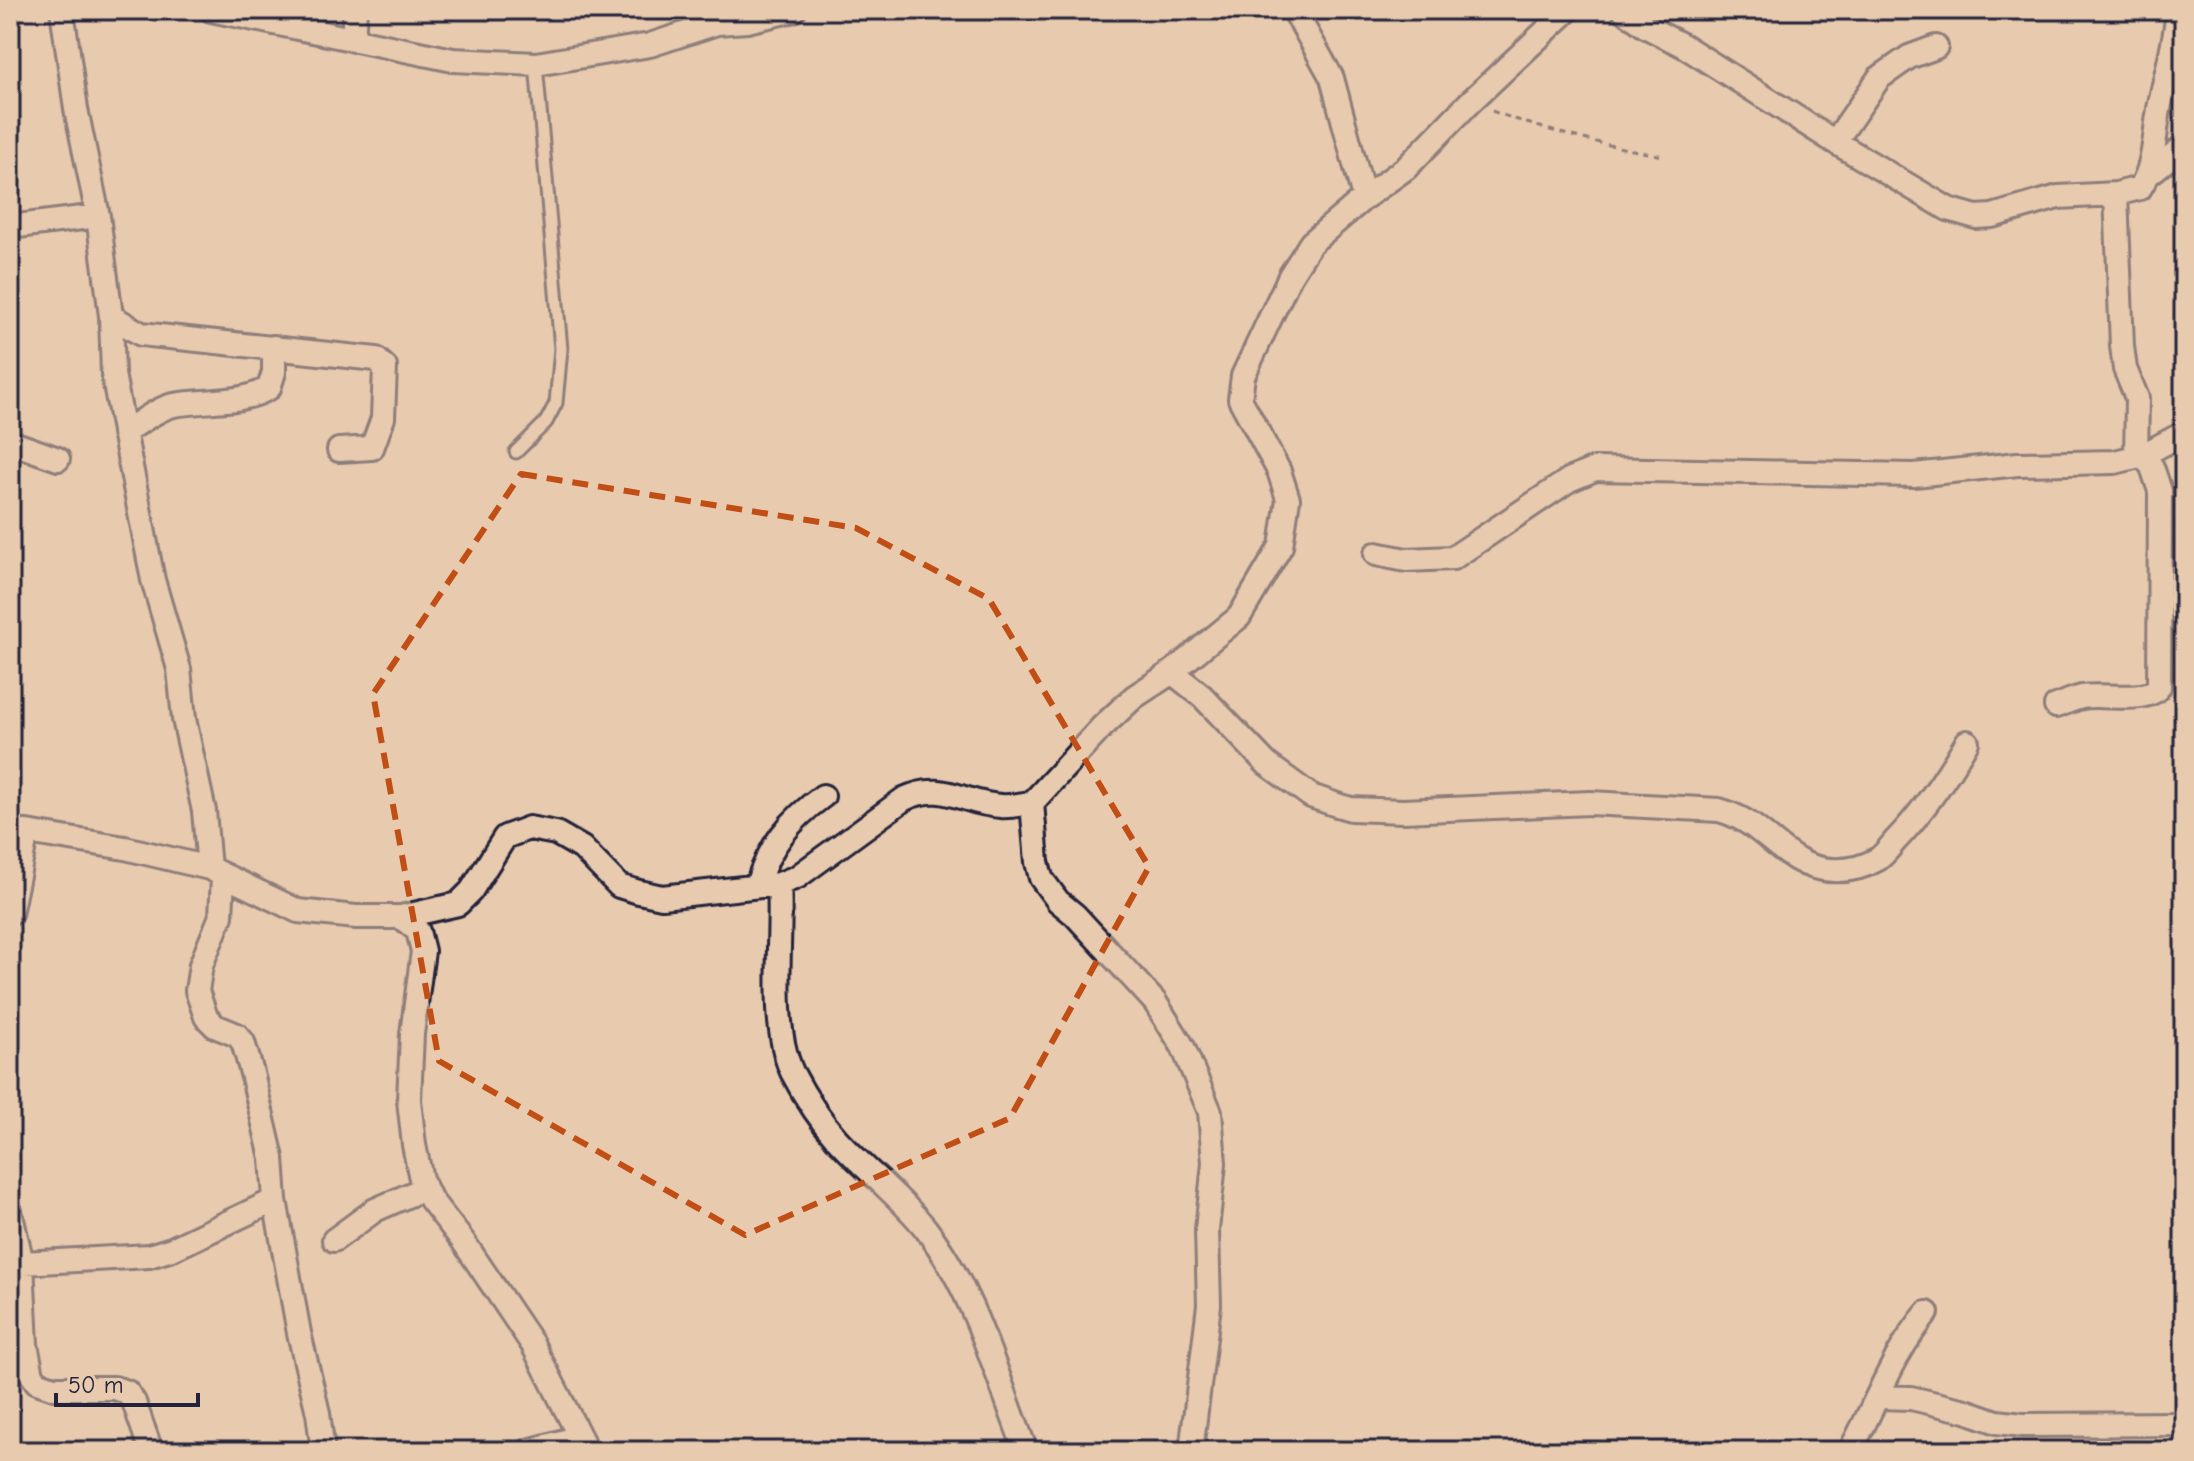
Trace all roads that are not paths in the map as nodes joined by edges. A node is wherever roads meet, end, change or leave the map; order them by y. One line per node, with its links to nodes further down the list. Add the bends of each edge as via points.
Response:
1 (62, 10): 18 (street)
2 (211, 10): 10 (street)
3 (355, 10): 10 (street)
4 (794, 10): 9 (street, via 747,21)
5 (1294, 10): 17 (street, via 1332,78)
6 (1568, 10): 17 (street, via 1406,168)
7 (1624, 10): 13 (street)
8 (2178, 10): 15 (street)
9 (716, 16): 12 (street, via 650,45)
10 (353, 40): 12 (street, via 453,60)
11 (1936, 47): 13 (street, via 1909,57 1879,78)
12 (536, 64): 26 (lane, via 561,349 556,403 546,422)
13 (1835, 142): 16 (street, via 1948,209 1976,217 2058,197)
14 (2184, 146): 15 (street)
15 (2149, 174): 16 (street, via 2140,188)
16 (2116, 194): 27 (street, via 2122,346 2137,398)
17 (1364, 198): 30 (street, via 1311,243 1243,376 1240,399 1279,471 1288,499 1281,546 1239,617)
18 (98, 216): 19 (street); 20 (street)
19 (10, 227)
20 (111, 316): 21 (street, via 141,334); 22 (street, via 113,374)
21 (274, 347): 22 (street, via 269,388 259,394 172,405); 25 (street, via 376,359 385,367 383,418 372,448)
22 (124, 433): 36 (street, via 153,580 179,669 184,719)
23 (2184, 433): 27 (street)
24 (10, 442): 28 (street)
25 (339, 450)
26 (516, 452)
27 (2139, 456): 29 (street, via 1914,475 1595,469 1569,480 1453,558 1406,560); 31 (street, via 2152,467 2160,491 2159,687 2142,696 2083,696)
28 (58, 459)
29 (1376, 554)
30 (1172, 672): 32 (street, via 1267,764 1321,800 1351,809 1403,811 1590,803 1719,810 1754,825 1822,871 1880,858 1916,819); 34 (street, via 1134,697)
31 (2056, 706)
32 (1967, 742)
33 (823, 796): 37 (street, via 801,811 769,851)
34 (1032, 803): 37 (street, via 1001,806 933,790 919,792 797,877); 53 (street, via 1041,878 1155,1002 1183,1047 1210,1112 1214,1163 1207,1230 1209,1305)
35 (19, 832): 36 (street, via 125,848); 38 (street)
36 (216, 873): 39 (street, via 298,911); 41 (street, via 221,916 201,965 197,991 206,1017 243,1042 272,1158)
37 (768, 885): 39 (street, via 662,897 639,892 619,886 582,848 556,833 529,828 505,837 458,904); 52 (street, via 785,1049 792,1071 834,1136 925,1228 956,1274)
38 (10, 914)
39 (401, 917): 40 (street, via 418,931 423,951 409,1100)
40 (425, 1188): 43 (street, via 375,1210); 48 (street, via 533,1345)
41 (275, 1200): 44 (street, via 149,1256); 50 (street)
42 (10, 1211): 44 (street)
43 (334, 1240)
44 (22, 1263): 49 (street, via 32,1375 54,1388 127,1392)
45 (1927, 1313): 46 (street, via 1895,1358)
46 (1878, 1397): 47 (street, via 1911,1398 2023,1425); 54 (street)
47 (2184, 1424)
48 (583, 1444): 51 (street)
49 (151, 1451)
50 (323, 1451)
51 (528, 1451)
52 (1026, 1451)
53 (1191, 1451)
54 (1850, 1451)

